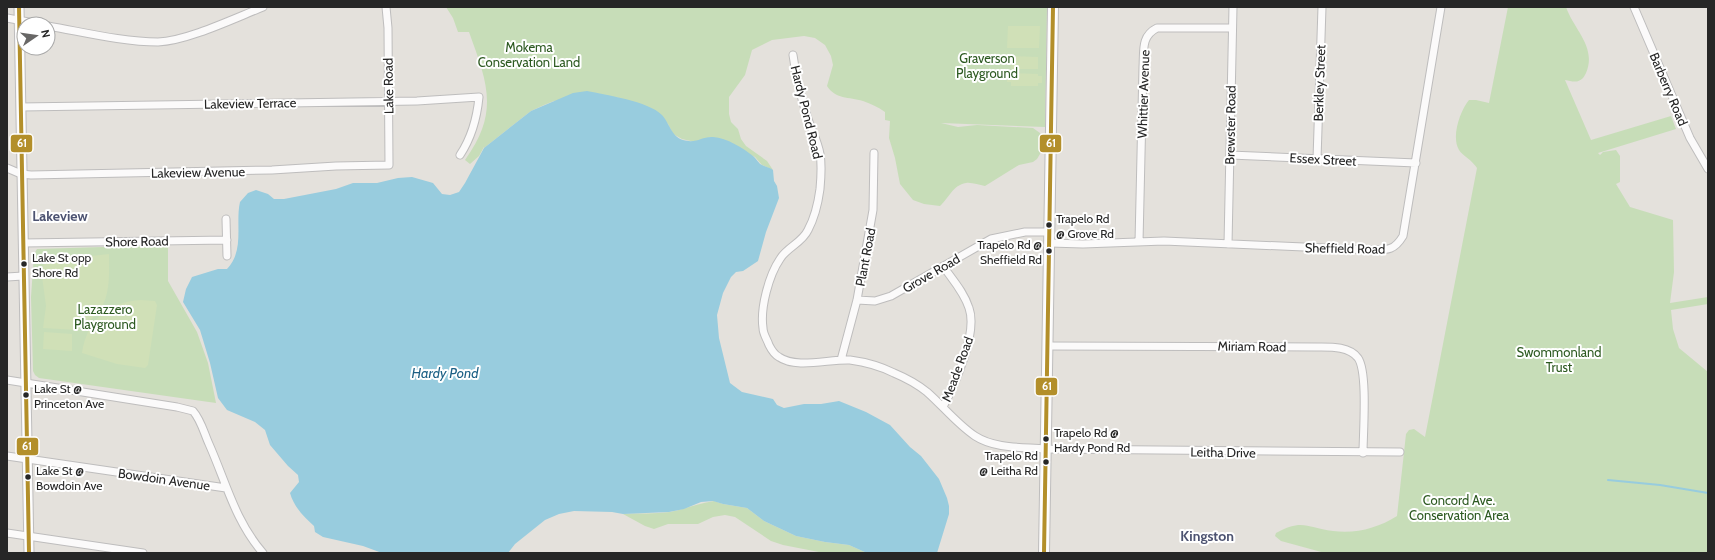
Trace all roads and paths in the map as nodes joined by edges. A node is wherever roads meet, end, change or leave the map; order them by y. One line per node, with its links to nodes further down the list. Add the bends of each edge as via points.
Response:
1 (263, 7): 8 (street, via 202,31 158,42)
2 (386, 7): 12 (street, Lake Road)
3 (1053, 7): 24 (main road)
4 (1233, 7): 9 (street, Brewster Road)
5 (1322, 7): 17 (street, Berkley Street)
6 (1441, 7): 18 (street, Sheffield Road)
7 (1634, 7): 21 (street, Barberry Road, via 1690,138)
8 (56, 27)
9 (1232, 28): 16 (street, Brewster Road); 26 (street, Whittier Avenue, via 1157,28 1147,35 1143,67)
10 (793, 55): 36 (street, Hardy Pond Road, via 803,104 817,140 820,156 818,209 808,232 779,259 766,293 762,328 777,357 800,362)
11 (20, 56): 13 (street)
12 (388, 101): 13 (street, Lakeview Terrace); 15 (street, Lakeview Terrace, via 480,97 473,131); 19 (street, Lake Road)
13 (21, 107): 22 (street)
14 (874, 153): 34 (street, Plant Road, via 873,210)
15 (460, 155)
16 (1230, 155): 17 (street, Essex Street); 29 (street, Brewster Road)
17 (1317, 159): 18 (street, Essex Street)
18 (1416, 163): 29 (street, Sheffield Road, via 1403,236 1391,249)
19 (389, 165): 22 (street, Lakeview Avenue, via 272,170)
20 (7, 168): 22 (street, Lakeview Avenue)
21 (1708, 170)
22 (21, 174): 27 (street)
23 (226, 219): 25 (street)
24 (1050, 232): 28 (main road); 31 (street, Grove Road, via 1025,232 991,239)
25 (226, 240): 27 (street, Shore Road); 30 (street)
26 (1139, 242): 28 (street, Sheffield Road); 29 (street, Sheffield Road)
27 (23, 243): 32 (street)
28 (1050, 243): 35 (main road)
29 (1228, 244)
30 (227, 256)
31 (943, 266): 34 (street, Grove Road, via 891,296 875,301); 39 (street, Meade Road, via 963,295 972,321 971,335)
32 (24, 276): 33 (street); 38 (street)
33 (7, 277)
34 (857, 300): 36 (street, Plant Road)
35 (1047, 346): 40 (main road); 42 (street, Miriam Road, via 1340,348 1358,358 1361,368)
36 (841, 360): 39 (street, Hardy Pond Road, via 866,363 888,370 926,390)
37 (7, 380): 38 (street)
38 (26, 383): 44 (street); 45 (street, via 176,406 192,411 220,466)
39 (943, 407): 40 (street, Hardy Pond Road, via 976,436 988,442)
40 (1045, 449): 42 (street, Leitha Drive); 52 (main road)
41 (1400, 452): 42 (street, Leitha Drive)
42 (1363, 453)
43 (7, 456): 44 (street, Bowdoin Avenue)
44 (27, 460): 45 (street, Bowdoin Avenue); 47 (street)
45 (226, 488): 51 (street, via 245,530)
46 (7, 533): 47 (street)
47 (29, 536): 48 (street); 49 (street)
48 (133, 552): 50 (street)
49 (29, 553)
50 (142, 553)
51 (263, 553)
52 (1044, 553)

